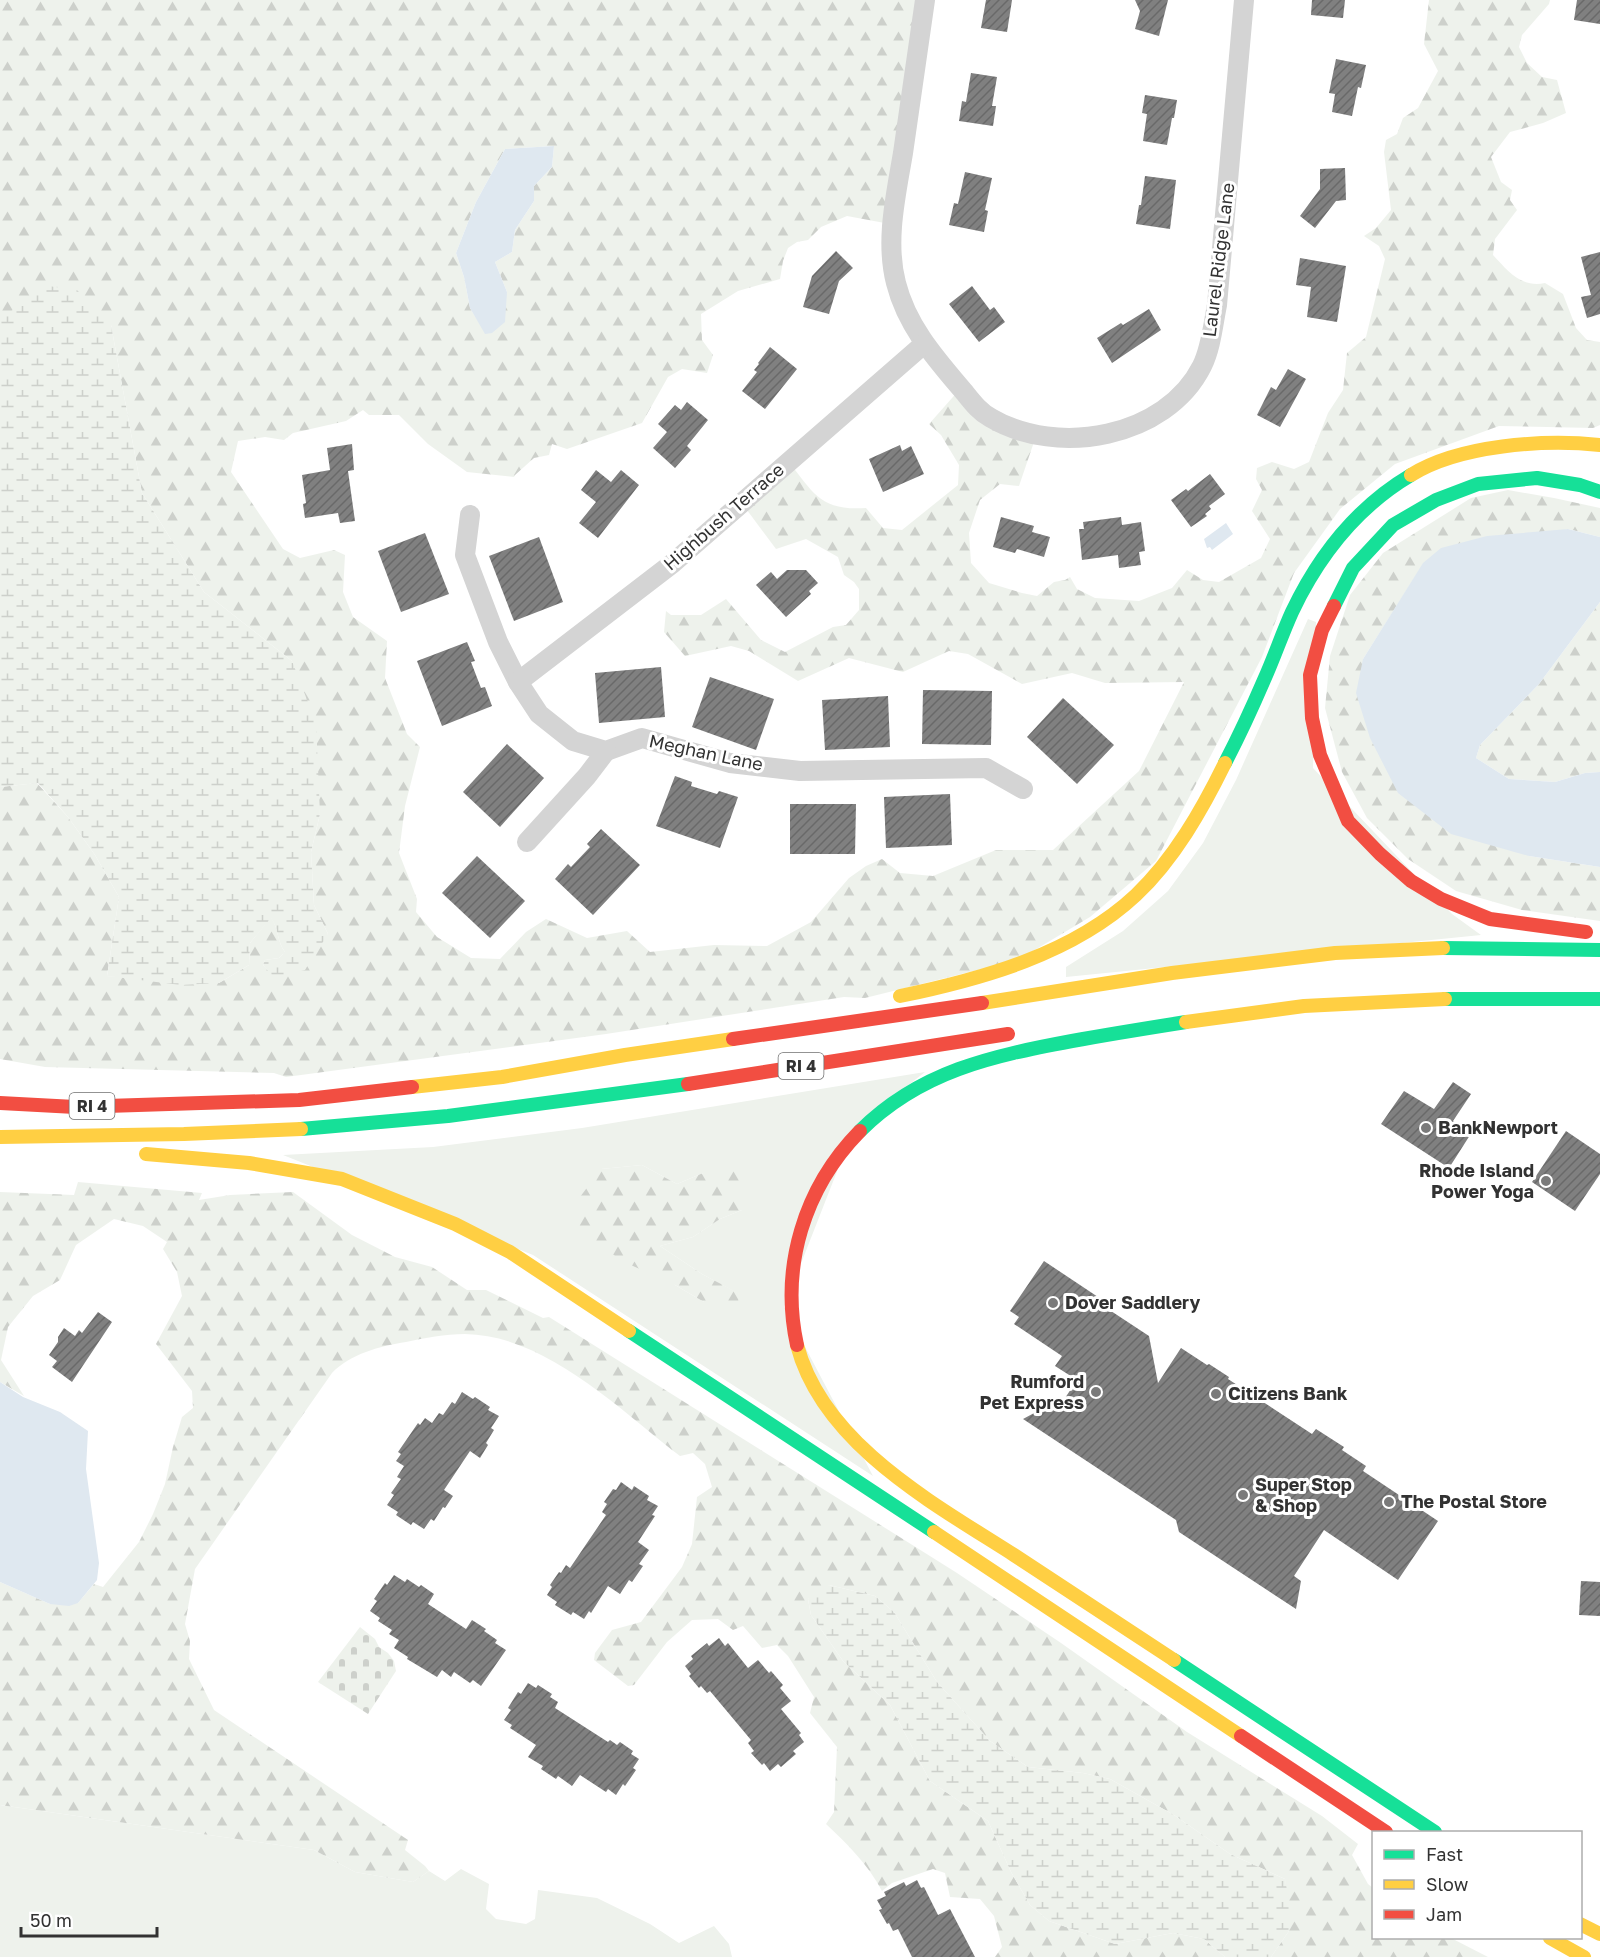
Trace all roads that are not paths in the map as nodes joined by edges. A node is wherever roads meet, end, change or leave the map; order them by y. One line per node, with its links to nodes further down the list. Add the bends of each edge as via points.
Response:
1 (925, 0): 3 (street, Laurel Ridge Lane, via 892,223 895,283)
2 (1244, 0): 3 (street, Laurel Ridge Lane, via 1217,305 1207,353 1190,385 1153,416 1118,431 1098,437 1043,437 1008,426 976,408)
3 (924, 344): 7 (street, Highbush Terrace, via 673,563)
4 (1600, 445): 13 (highway, via 1556,444 1474,451 1431,465 1387,488 1366,505 1329,549 1297,602 1224,765 1177,846 1137,894 1116,913 1050,949 984,974)
5 (1600, 492): 11 (highway, via 1537,478 1478,484 1436,500 1393,525 1353,568 1322,630 1310,675 1312,718 1320,755 1348,821 1380,854 1411,881 1441,899 1490,919)
6 (470, 515): 7 (street, via 465,555 498,642)
7 (518, 682): 8 (street, via 539,714 573,741)
8 (606, 751): 9 (street, Meghan Lane, via 642,738 730,763 800,771 986,768); 10 (street)
9 (1023, 789)
10 (527, 842)
11 (1600, 934)
12 (1600, 950): 17 (highway, RI 4, via 1468,947 1335,953 1172,973)
13 (883, 999)
14 (1600, 999): 24 (highway, via 1413,999 1331,1004 1165,1024 993,1056 937,1076 878,1114 819,1181 798,1236 789,1299 792,1330 804,1370 826,1409 846,1432 923,1496)
15 (753, 1023): 17 (highway)
16 (1020, 1032): 19 (highway, RI 4, via 506,1110 366,1125 218,1133)
17 (625, 1055): 18 (highway, RI 4, via 502,1077 310,1099 75,1107)
18 (0, 1103)
19 (0, 1137)
20 (0, 1149): 21 (highway)
21 (46, 1150)
22 (137, 1153): 23 (highway, via 249,1163 342,1179 455,1224 510,1252)
23 (1383, 1831)
24 (1433, 1831)
25 (1582, 1924): 27 (highway)
26 (1582, 1925): 28 (highway)
27 (1600, 1929)
28 (1600, 1934)
29 (1552, 1939): 30 (highway)
30 (1584, 1957)

